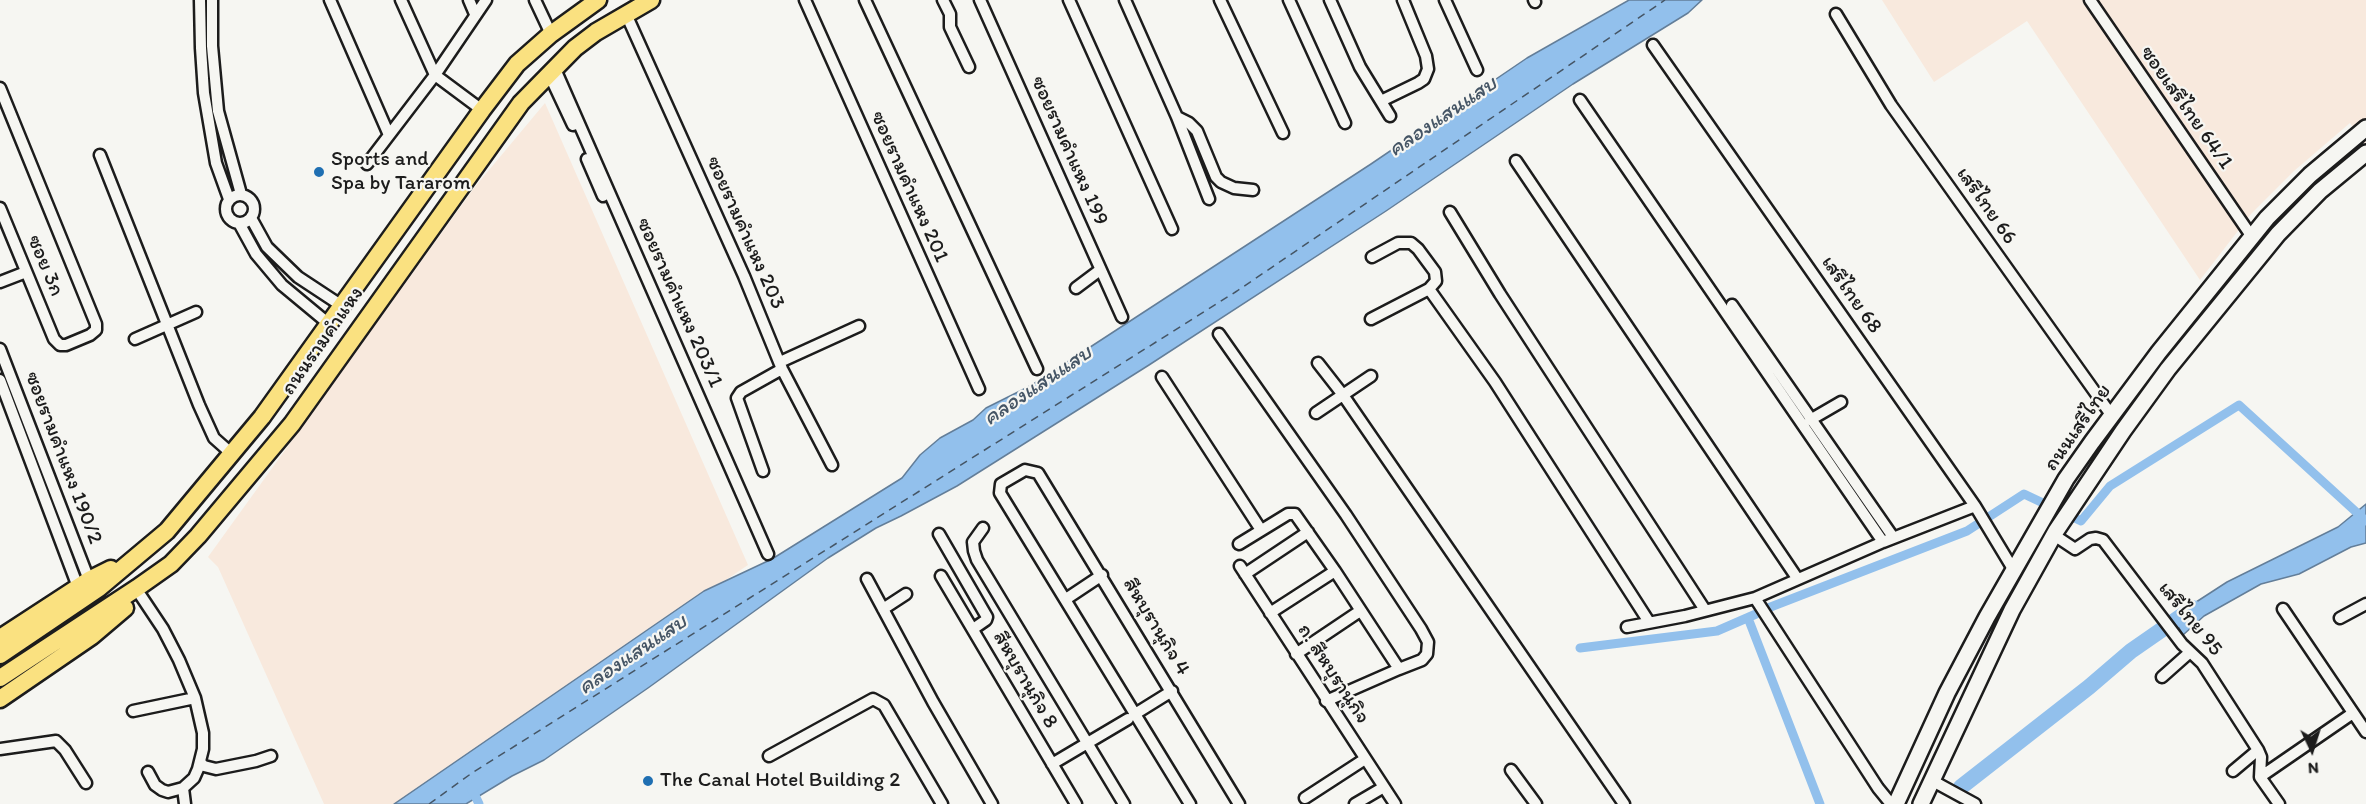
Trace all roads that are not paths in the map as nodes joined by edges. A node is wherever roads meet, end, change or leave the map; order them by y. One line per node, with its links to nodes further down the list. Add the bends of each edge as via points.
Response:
1 (330, 0): 40 (street)
2 (400, 0): 29 (street)
3 (469, 0): 21 (street)
4 (486, 0): 21 (street)
5 (535, 0): 24 (street)
6 (598, 0): 24 (main road, ถนนรามคำแหง)
7 (651, 0): 22 (main road, ถนนรามคำแหง)
8 (805, 0): 81 (street, ซอยรามคำแหง 201)
9 (865, 0): 77 (street)
10 (943, 0): 26 (street, via 950,14 950,27)
11 (980, 0): 59 (street, ซอยรามคำแหง 199)
12 (1069, 0): 54 (street)
13 (1125, 0): 36 (street)
14 (1220, 0): 39 (street)
15 (1289, 0): 37 (street)
16 (1330, 0): 32 (street, via 1360,67)
17 (1402, 0): 32 (street, via 1428,69 1424,79)
18 (1445, 0): 27 (street)
19 (2090, 0): 55 (street, ซอยเสรีไทย 64/1)
20 (206, 5): 46 (street, via 218,111); 48 (street, via 201,48 206,104 216,163)
21 (476, 14): 29 (street)
22 (626, 14): 28 (main road, ถนนรามคำแหง, via 589,37); 76 (street, ซอยรามคำแหง 203)
23 (1836, 14): 85 (street, เสรีไทย 66, via 1891,105)
24 (551, 34): 33 (main road, ถนนรามคำแหง, via 517,64)
25 (1653, 45): 90 (street, เสรีไทย 68)
26 (969, 67)
27 (1477, 70)
28 (552, 71): 34 (street, ซอยรามคำแหง 203/1); 100 (main road, ถนนรามคำแหง, via 498,132 292,424)
29 (435, 75): 33 (street); 40 (street)
30 (0, 88): 60 (street, ซอย 3ก, via 96,330 90,336 60,345)
31 (1580, 100): 96 (street)
32 (1381, 101): 35 (street)
33 (482, 110): 65 (main road, ถนนรามคำแหง)
34 (571, 110): 47 (street, ซอยรามคำแหง 203/1); 99 (street, ซอยรามคำแหง 203/1)
35 (1390, 116)
36 (1177, 117): 45 (street, via 1197,131 1221,183); 49 (street)
37 (1345, 123)
38 (2366, 128): 55 (main road, ถนนเสรีไทย, via 2310,175)
39 (1283, 133)
40 (389, 135): 44 (street)
41 (2366, 153): 94 (main road, ถนนเสรีไทย, via 2320,191 2278,234 2168,369)
42 (100, 155): 70 (street)
43 (1516, 161): 105 (street)
44 (367, 164)
45 (1253, 190)
46 (241, 194): 48 (street); 52 (street, via 252,201)
47 (603, 196)
48 (229, 199): 53 (street, via 226,212)
49 (1209, 199)
50 (0, 208): 60 (street, ซอย 3ก)
51 (1450, 212): 115 (street)
52 (251, 218): 53 (street); 56 (street)
53 (239, 223): 57 (street)
54 (1172, 229)
55 (2252, 237): 85 (main road, ถนนเสรีไทย)
56 (267, 247): 57 (street); 65 (street, via 298,278)
57 (256, 254): 69 (street, via 282,285)
58 (1372, 258): 63 (street, via 1398,243 1411,243 1435,272 1436,281)
59 (1100, 270): 62 (street); 67 (street, ซอยรามคำแหง 199)
60 (26, 272): 61 (street)
61 (0, 282)
62 (1076, 288)
63 (1429, 289): 68 (street); 119 (street, via 1495,382)
64 (1732, 305): 86 (street)
65 (342, 306): 69 (main road, ถนนรามคำแหง)
66 (196, 312): 70 (street)
67 (1122, 316)
68 (1371, 319)
69 (329, 324): 87 (main road, ถนนรามคำแหง)
70 (167, 325): 73 (street); 87 (street, via 214,438)
71 (859, 326): 76 (street)
72 (1219, 334): 127 (street, via 1347,514 1428,642 1422,660)
73 (135, 339)
74 (0, 349): 107 (street, ซอยรามคำแหง 190/2)
75 (1318, 363): 82 (street)
76 (781, 366): 88 (street, ซอยรามคำแหง 203); 89 (street, via 736,398)
77 (1036, 369)
78 (1371, 376): 82 (street)
79 (1162, 377): 92 (street)
80 (0, 380): 107 (street, ซอยรามคำแหง 190/2)
81 (979, 390)
82 (1343, 395): 84 (street); 165 (street)
83 (1841, 402): 86 (street)
84 (1316, 413)
85 (2112, 416): 101 (main road, ถนนเสรีไทย, via 2055,498)
86 (1810, 420): 96 (street)
87 (232, 454): 98 (main road, ถนนรามคำแหง, via 184,512)
88 (832, 465)
89 (763, 471)
90 (1975, 507): 96 (street); 101 (street, เสรีไทย 68)
91 (984, 528): 138 (street, via 973,542 977,560)
92 (1261, 530): 93 (street, via 1292,513); 97 (street)
93 (1308, 532): 102 (street); 117 (street, ถ. สีหบุรานุกิจ, via 1243,570)
94 (2055, 533): 123 (street, เสรีไทย 95, via 2075,549 2090,539 2103,540); 150 (main road, ถนนเสรีไทย, via 1996,643)
95 (939, 534): 121 (street, via 987,617)
96 (1888, 539): 105 (street)
97 (1239, 544)
98 (144, 552): 107 (main road); 124 (main road, ถนนรามคำแหง, via 99,588)
99 (768, 554)
100 (171, 564): 109 (main road); 129 (main road, ถนนรามคำแหง)
101 (2013, 569): 126 (main road, ถนนเสรีไทย)
102 (1335, 571): 116 (street); 117 (street)
103 (1102, 575): 111 (street); 111 (street, สีหบุรานุกิจ 4, via 1038,473 1026,470 1001,484 1000,493); 130 (street, สีหบุรานุกิจ 4)
104 (941, 576): 121 (street, สีหบุรานุกิจ 8)
105 (1797, 578): 110 (street)
106 (867, 579): 113 (street)
107 (84, 584): 122 (main road)
108 (906, 594): 113 (street)
109 (141, 596): 131 (street, via 163,629); 132 (main road, via 92,636)
110 (1755, 598): 115 (street); 166 (street)
111 (1066, 599): 136 (street)
112 (2366, 604): 118 (street)
113 (883, 609): 157 (street)
114 (2283, 609): 135 (street)
115 (1705, 610): 119 (street)
116 (1360, 611): 125 (street); 127 (street)
117 (1270, 613): 125 (street, ถ. สีหบุรานุกิจ)
118 (2340, 618)
119 (1649, 622): 120 (street)
120 (1627, 627)
121 (973, 630): 145 (street, สีหบุรานุกิจ 8)
122 (0, 638)
123 (2189, 653): 128 (street); 140 (street, เสรีไทย 95, via 2202,663)
124 (0, 654)
125 (1296, 654): 133 (street, ถ. สีหบุรานุกิจ)
126 (1965, 660): 167 (main road, ถนนเสรีไทย); 168 (main road, via 1947,716)
127 (1399, 669): 133 (street)
128 (2162, 677)
129 (0, 678)
130 (1172, 691): 136 (street); 161 (street, สีหบุรานุกิจ 4)
131 (195, 698): 134 (street); 144 (street, via 203,733)
132 (0, 699)
133 (1326, 701): 143 (street, ถ. สีหบุรานุกิจ)
134 (133, 711)
135 (2353, 713): 137 (street); 149 (street)
136 (1132, 717): 138 (street); 160 (street)
137 (2366, 732)
138 (1088, 744): 145 (street); 159 (street)
139 (3, 750): 151 (street, via 56,741)
140 (2259, 750): 147 (street); 149 (street)
141 (271, 756): 144 (street, via 216,769)
142 (769, 756): 156 (street, via 873,699 884,705)
143 (1365, 759): 152 (street, ถ. สีหบุรานุกิจ); 154 (street)
144 (200, 762): 153 (street, via 194,778)
145 (1052, 764): 158 (street, สีหบุรานุกิจ 8)
146 (1512, 770): 164 (street)
147 (2233, 771)
148 (148, 772): 153 (street, via 162,790)
149 (2260, 777): 171 (street)
150 (1931, 780): 169 (main road, ถนนเสรีไทย); 170 (street)
151 (86, 783)
152 (1384, 787): 162 (street); 163 (street, ถ. สีหบุรานุกิจ)
153 (183, 788): 155 (street)
154 (1305, 798)
155 (185, 804)
156 (942, 804)
157 (992, 804)
158 (1076, 804)
159 (1124, 804)
160 (1190, 804)
161 (1239, 804)
162 (1355, 804)
163 (1395, 804)
164 (1536, 804)
165 (1624, 804)
166 (1891, 804)
167 (1896, 804)
168 (1906, 804)
169 (1921, 804)
170 (1974, 804)
171 (2279, 804)

